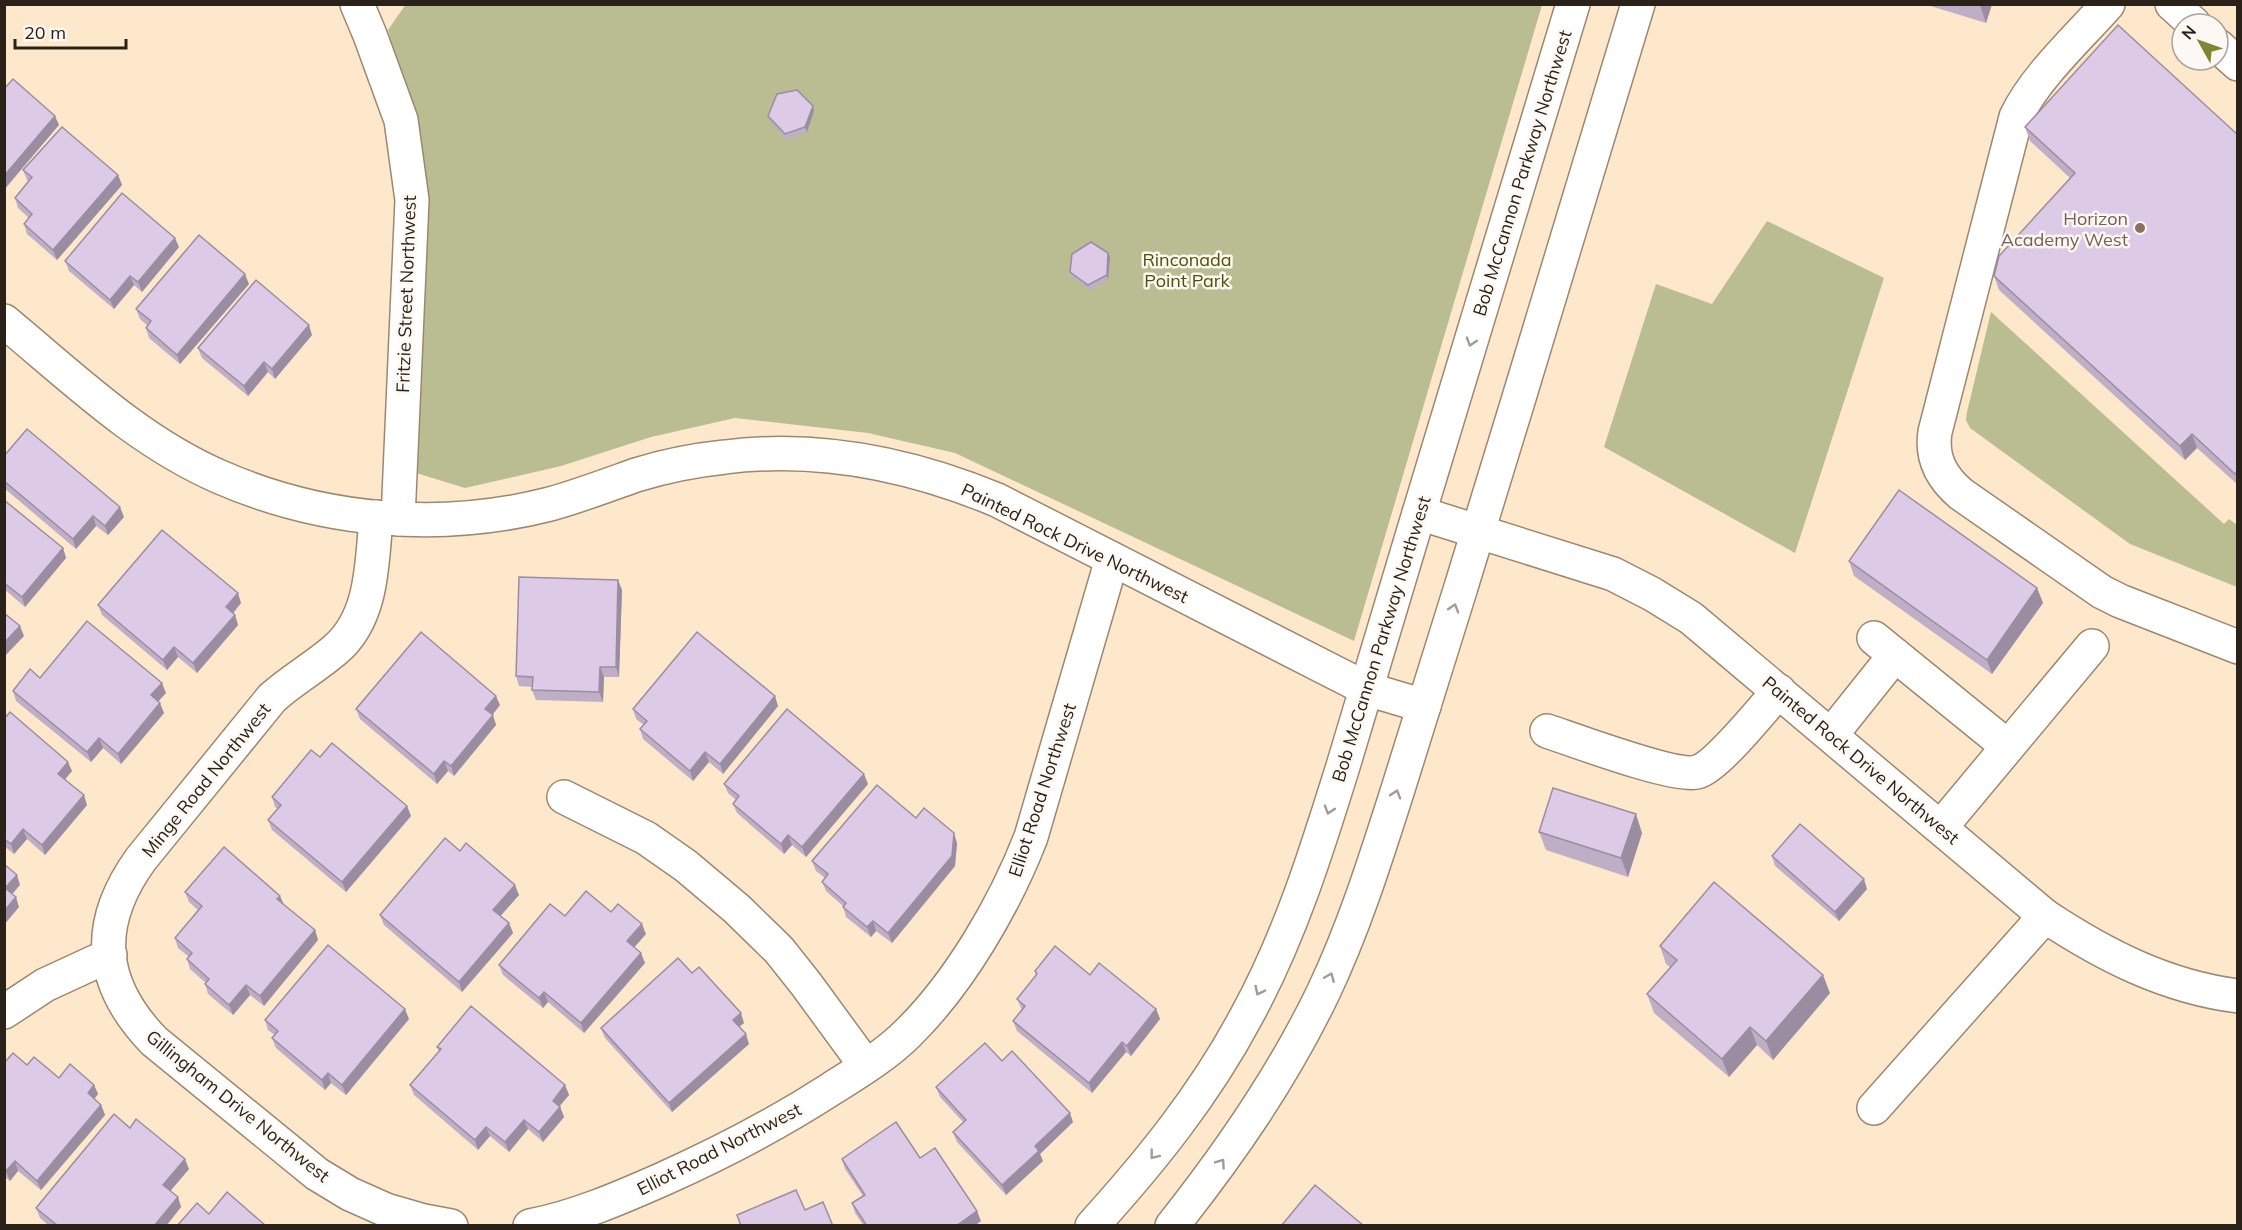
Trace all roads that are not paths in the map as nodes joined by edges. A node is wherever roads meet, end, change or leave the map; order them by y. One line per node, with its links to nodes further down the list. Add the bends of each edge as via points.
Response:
1 (357, 4): 7 (street, Fritzie Street Northwest, via 401,120 412,200)
2 (1573, 4): 6 (street, Bob McCannon Parkway Northwest, one-way to 6)
3 (1638, 4): 8 (street)
4 (2108, 4): 11 (street, via 2036,85 2016,117 1935,432 1934,456 1947,482 1960,494 2102,592)
5 (9, 334): 7 (street, Painted Rock Drive Northwest, via 139,432 219,477 307,507)
6 (1419, 513): 8 (street, Painted Rock Drive Northwest); 12 (street, Bob McCannon Parkway Northwest)
7 (387, 518): 9 (street, Painted Rock Drive Northwest, via 453,519 502,514 550,504 682,464 771,453 815,454 908,469 953,482); 21 (street, Minge Road Northwest, via 366,599 351,632 336,649 272,698 141,859 116,904 110,929)
8 (1478, 531): 13 (street, Painted Rock Drive Northwest, via 1613,574 1652,594 1690,618); 14 (street, one-way to 8)
9 (1112, 559): 12 (street, Painted Rock Drive Northwest); 24 (street, Elliot Road Northwest, via 1031,837 1015,878 942,995 907,1034)
10 (2092, 646): 17 (street)
11 (2238, 647)
12 (1367, 688): 14 (street, Painted Rock Drive Northwest); 28 (street, Bob McCannon Parkway Northwest, one-way to 28, via 1300,899 1246,1017 1177,1126)
13 (1779, 691): 15 (street, via 1723,753 1698,772 1675,771); 16 (street, Painted Rock Drive Northwest)
14 (1424, 706): 29 (street, one-way to 14, via 1254,1116 1323,992 1352,927)
15 (1547, 731)
16 (1831, 735): 17 (street, via 1885,646); 19 (street, Painted Rock Drive Northwest)
17 (2007, 746): 19 (street)
18 (564, 797): 24 (street, via 646,838 737,909 779,950)
19 (1941, 827): 20 (street, Painted Rock Drive Northwest)
20 (2046, 916): 22 (street, Painted Rock Drive Northwest, via 2128,965 2173,982); 25 (street)
21 (110, 955): 23 (street, via 45,985); 26 (street, Gillingham Drive Northwest, via 114,980 137,1023 286,1150 350,1194 386,1210)
22 (2238, 996)
23 (4, 1012)
24 (866, 1066): 27 (street, Elliot Road Northwest, via 791,1115 710,1157 561,1220)
25 (1874, 1108)
26 (447, 1225)
27 (530, 1226)
28 (1092, 1226)
29 (1172, 1226)

